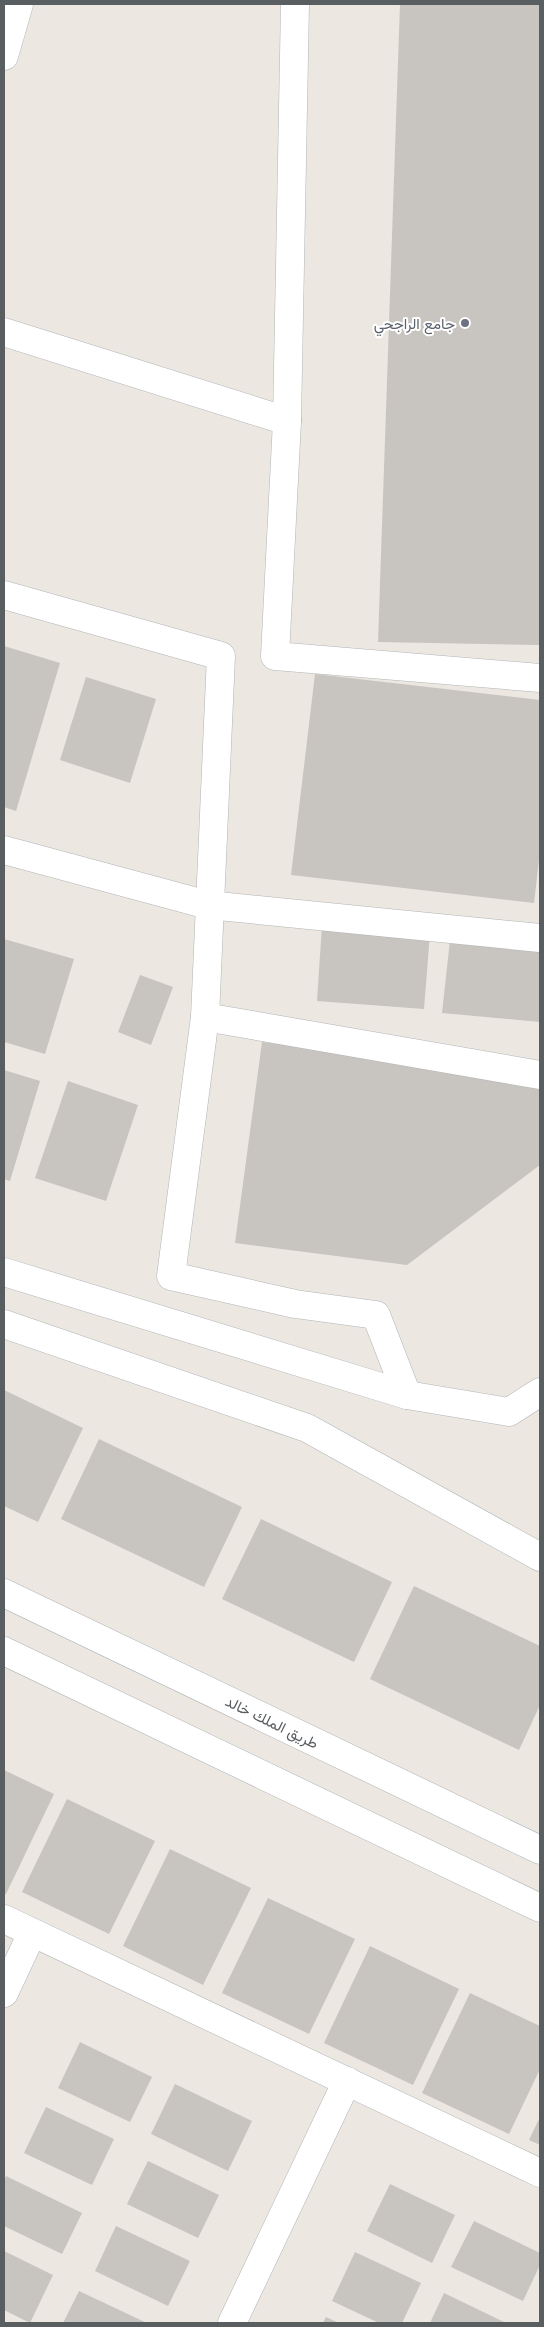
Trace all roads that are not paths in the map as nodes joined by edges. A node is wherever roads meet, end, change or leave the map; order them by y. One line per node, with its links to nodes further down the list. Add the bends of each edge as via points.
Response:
1 (19, 4): 3 (street)
2 (295, 4): 5 (street)
3 (4, 56)
4 (4, 332): 5 (street)
5 (287, 421): 7 (street, via 275,656)
6 (4, 594): 9 (street, via 221,656)
7 (540, 678)
8 (4, 850): 9 (street)
9 (208, 905): 10 (street); 11 (street)
10 (540, 938)
11 (205, 1016): 12 (street); 16 (street, via 171,1276 295,1304 376,1315)
12 (540, 1075)
13 (4, 1272): 16 (street)
14 (4, 1324): 17 (street, via 307,1428)
15 (540, 1392): 16 (street, via 509,1412)
16 (407, 1395)
17 (540, 1557)
18 (4, 1593): 20 (street, طريق الملك خالد)
19 (4, 1652): 21 (street)
20 (540, 1850)
21 (540, 1908)
22 (4, 1920): 23 (street)
23 (32, 1933): 24 (street); 25 (street)
24 (4, 1993)
25 (347, 2081): 26 (street); 27 (street)
26 (540, 2173)
27 (232, 2323)

